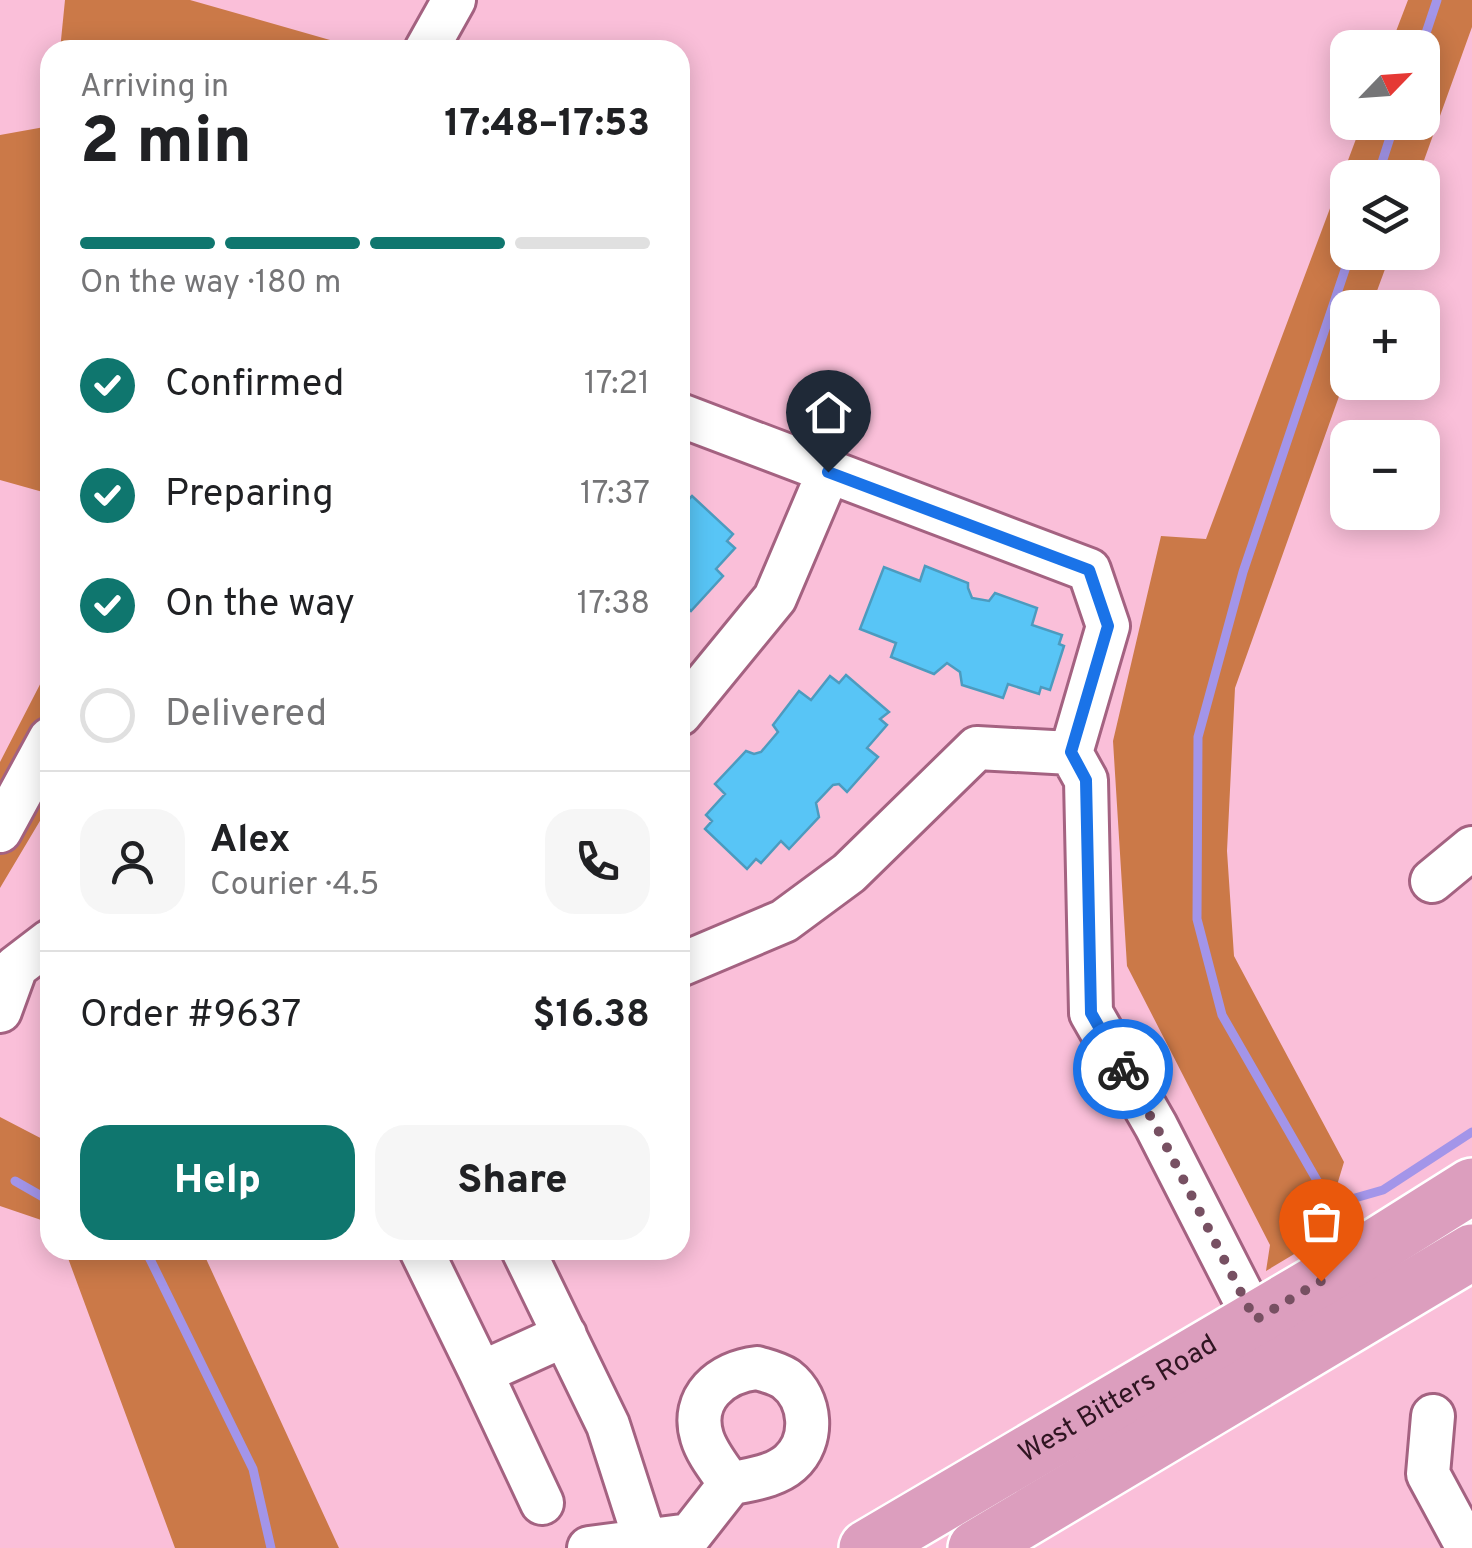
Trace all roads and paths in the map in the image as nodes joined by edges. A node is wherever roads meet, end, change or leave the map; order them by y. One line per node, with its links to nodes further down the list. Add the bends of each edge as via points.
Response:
1 (454, 0): 2 (street)
2 (432, 40)
3 (690, 419): 4 (street)
4 (828, 472): 5 (street, via 775,598); 6 (street, via 1089,570 1108,626)
5 (690, 702)
6 (1071, 752): 12 (street, via 977,748 849,873 797,912); 18 (street, via 1086,780 1091,1013)
7 (40, 757): 8 (street)
8 (0, 831)
9 (1472, 848): 10 (street)
10 (1432, 881)
11 (40, 949): 13 (street, via 16,967)
12 (690, 960)
13 (0, 1012)
14 (1466, 1204): 18 (main road, West Bitters Road)
15 (1472, 1252): 27 (main road, West Bitters Road)
16 (425, 1260): 20 (street)
17 (528, 1260): 19 (street)
18 (1255, 1320): 26 (main road, West Bitters Road)
19 (565, 1335): 20 (street); 24 (street, via 608,1425)
20 (481, 1373): 23 (street)
21 (1433, 1416): 28 (street, via 1428,1474)
22 (730, 1484): 24 (street, via 690,1535)
23 (542, 1503)
24 (645, 1540): 25 (street)
25 (589, 1548)
26 (867, 1548)
27 (976, 1548)
28 (1468, 1548)

